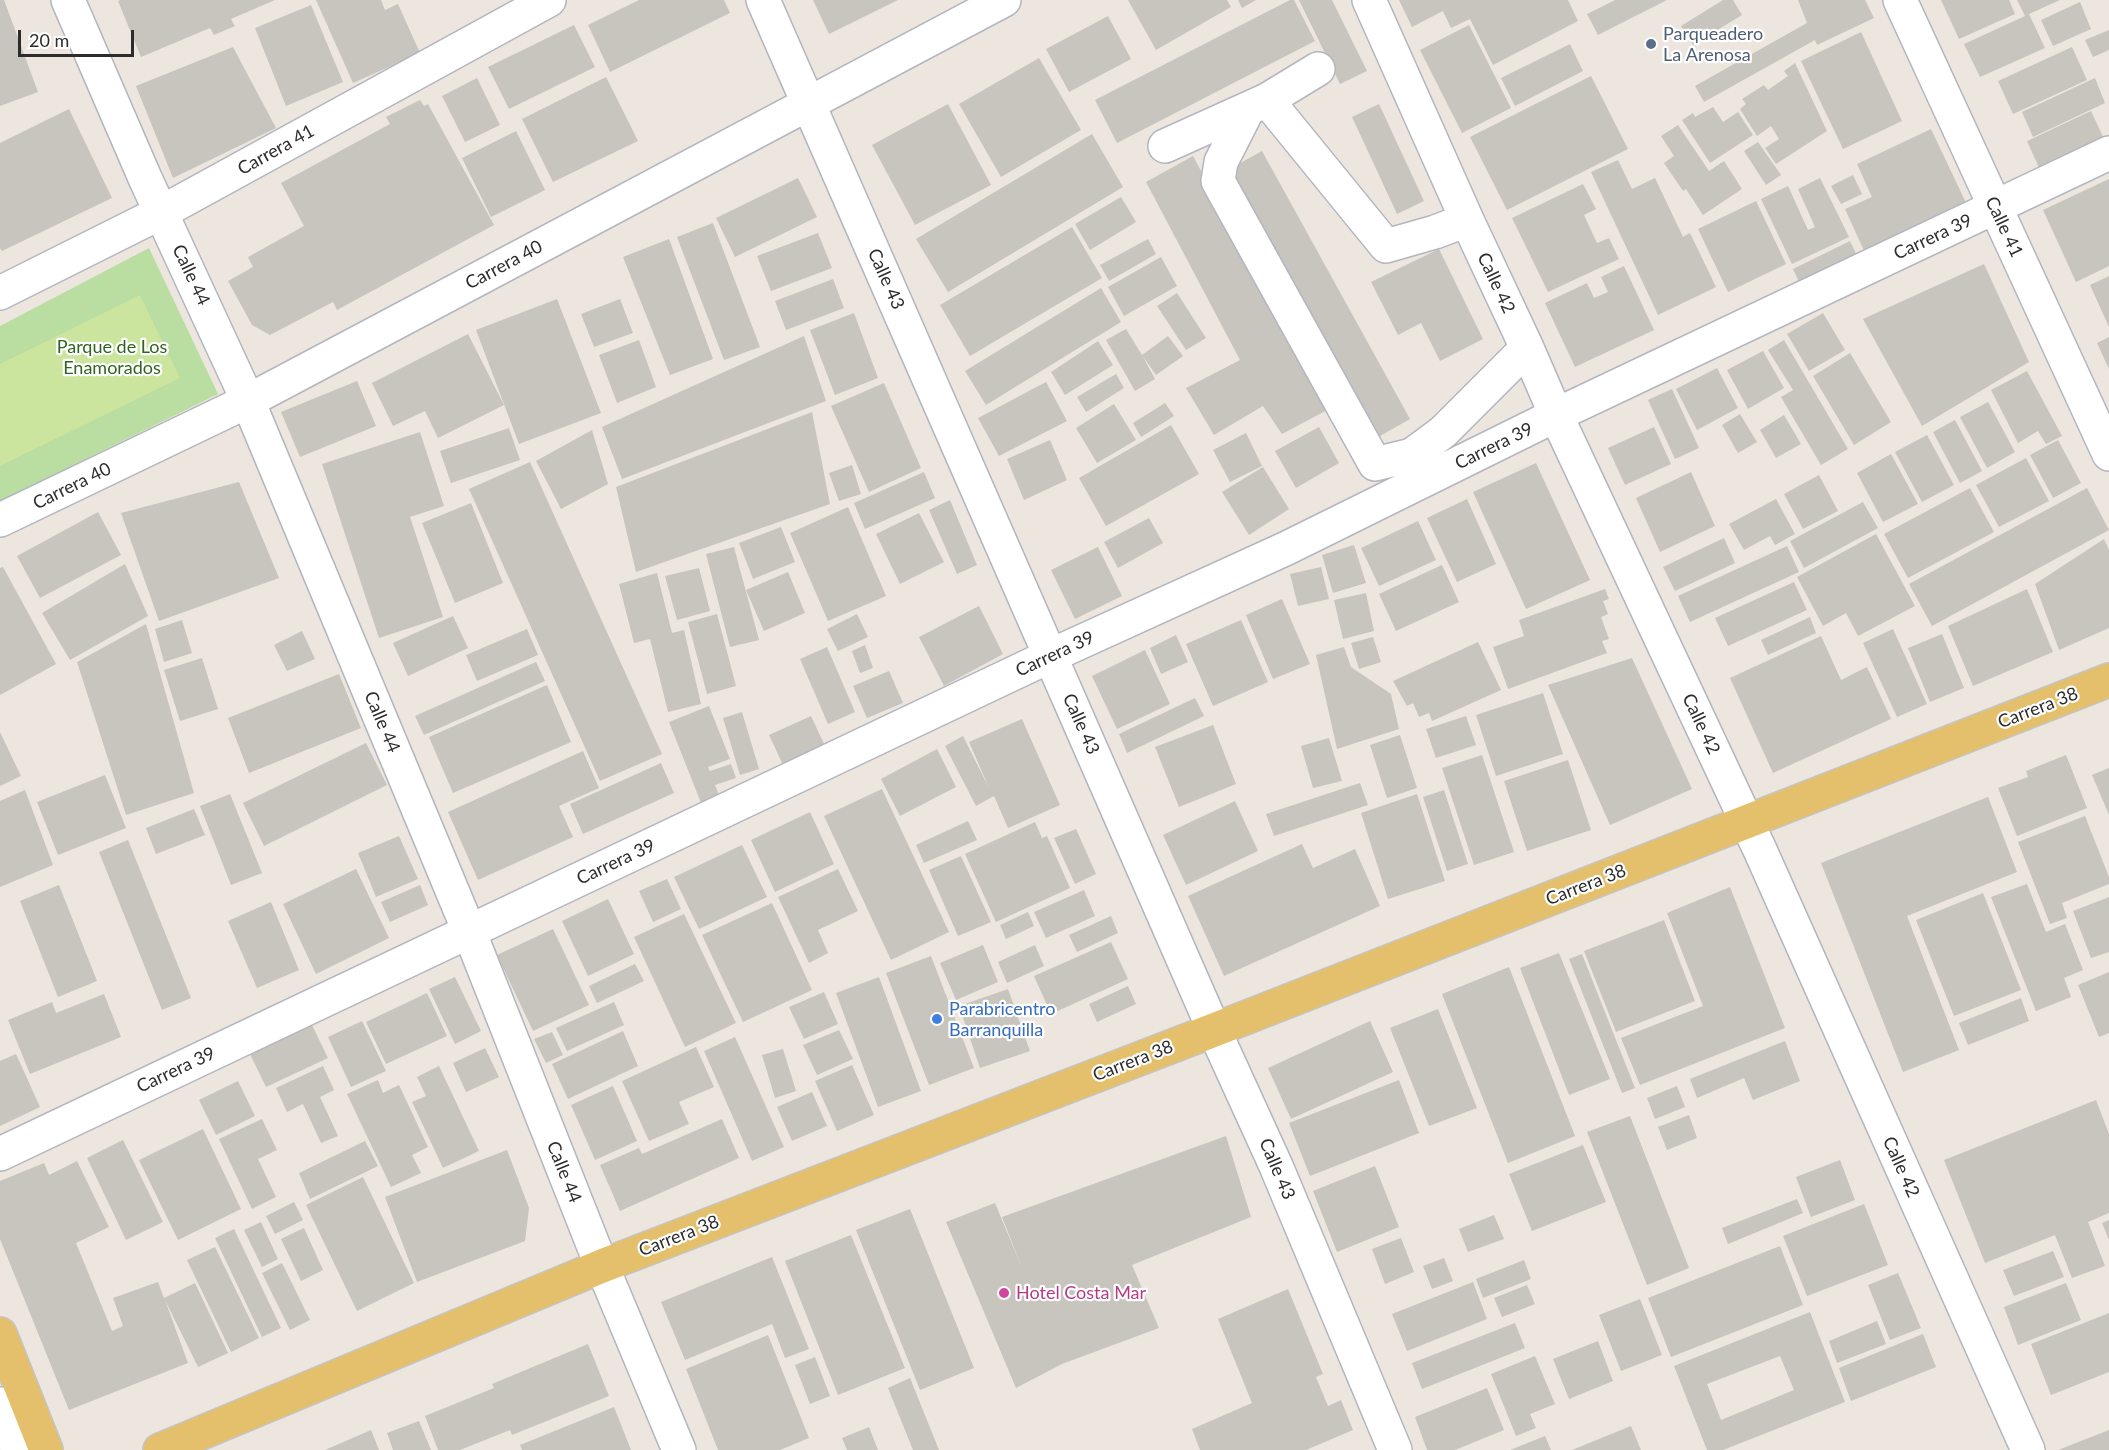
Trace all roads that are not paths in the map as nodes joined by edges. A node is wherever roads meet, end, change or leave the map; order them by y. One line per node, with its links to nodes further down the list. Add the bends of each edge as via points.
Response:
1 (68, 0): 13 (street, Calle 44)
2 (549, 0): 13 (street, Carrera 41)
3 (763, 0): 8 (street, Calle 43)
4 (1004, 0): 8 (street, Carrera 40)
5 (1369, 0): 14 (street, Calle 42)
6 (1900, 0): 12 (street, Calle 41)
7 (1318, 69): 9 (street)
8 (809, 103): 17 (street, Carrera 40); 21 (street, Calle 43)
9 (1258, 105): 10 (street); 14 (street, via 1386,246); 16 (street, via 1221,162 1218,181 1375,464 1412,455 1443,432)
10 (1165, 146)
11 (2109, 153): 12 (street, Carrera 39)
12 (1995, 207): 18 (street, Carrera 39); 19 (street, Calle 41)
13 (162, 212): 15 (street, Carrera 41); 17 (street, Calle 44)
14 (1467, 220): 16 (street, Calle 42)
15 (0, 293)
16 (1527, 348): 18 (street, Calle 42)
17 (249, 401): 20 (street, Carrera 40); 24 (street, Calle 44)
18 (1556, 415): 21 (street, Carrera 39, via 1287,548); 23 (street, Calle 42)
19 (2109, 454)
20 (0, 520)
21 (1050, 656): 24 (street, Carrera 39); 25 (street, Calle 43)
22 (2109, 680): 23 (main road, Carrera 38)
23 (1747, 822): 25 (main road, Carrera 38); 35 (street, Calle 42)
24 (469, 931): 26 (street, Carrera 39); 27 (street, Calle 44)
25 (1214, 1030): 27 (main road, Carrera 38); 34 (street, Calle 43, via 1276,1166)
26 (0, 1154)
27 (602, 1266): 32 (main road, Carrera 38); 33 (street, Calle 44)
28 (0, 1334): 31 (main road)
29 (0, 1404): 30 (street)
30 (18, 1450)
31 (46, 1450)
32 (160, 1450)
33 (679, 1450)
34 (1395, 1450)
35 (2028, 1450)

